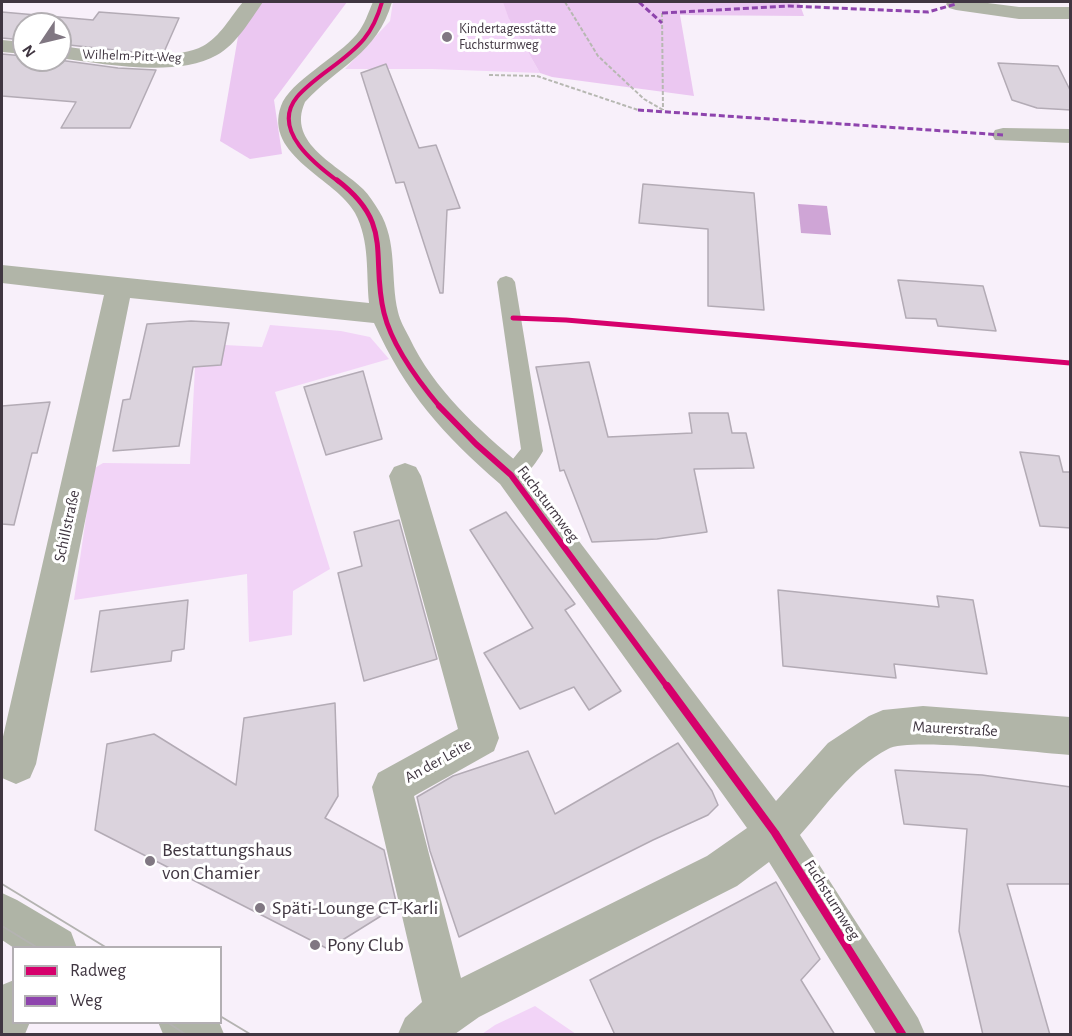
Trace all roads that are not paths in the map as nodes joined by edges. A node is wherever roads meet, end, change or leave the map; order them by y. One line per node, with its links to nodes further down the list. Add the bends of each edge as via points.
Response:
1 (253, 2): 5 (street, Wilhelm-Pitt-Weg, via 210,51 180,60)
2 (381, 2): 11 (street, Fuchsturmweg, via 370,33 344,60 298,95 291,108 290,126 302,150 353,193 370,216 379,250)
3 (956, 4): 4 (street, via 1020,13)
4 (1071, 13)
5 (72, 53)
6 (1003, 135): 7 (street)
7 (1071, 136)
8 (2, 274): 10 (street)
9 (506, 282): 12 (lane, via 532,452)
10 (119, 288): 11 (street); 15 (street, Schillstraße)
11 (384, 314): 12 (street, Fuchsturmweg, via 401,353 436,405)
12 (511, 475): 16 (street, Fuchsturmweg)
13 (405, 476): 20 (street, An der Leite, via 480,738 392,787)
14 (1071, 736): 16 (street, Maurerstraße, via 923,725 883,729 842,757)
15 (16, 764)
16 (775, 833): 20 (street, An der Leite, via 722,871 483,990); 24 (street, Fuchsturmweg)
17 (2, 915): 18 (street)
18 (43, 945)
19 (12, 1008): 22 (street)
20 (434, 1023)
21 (183, 1024): 23 (street)
22 (2, 1034)
23 (201, 1035)
24 (902, 1035)

